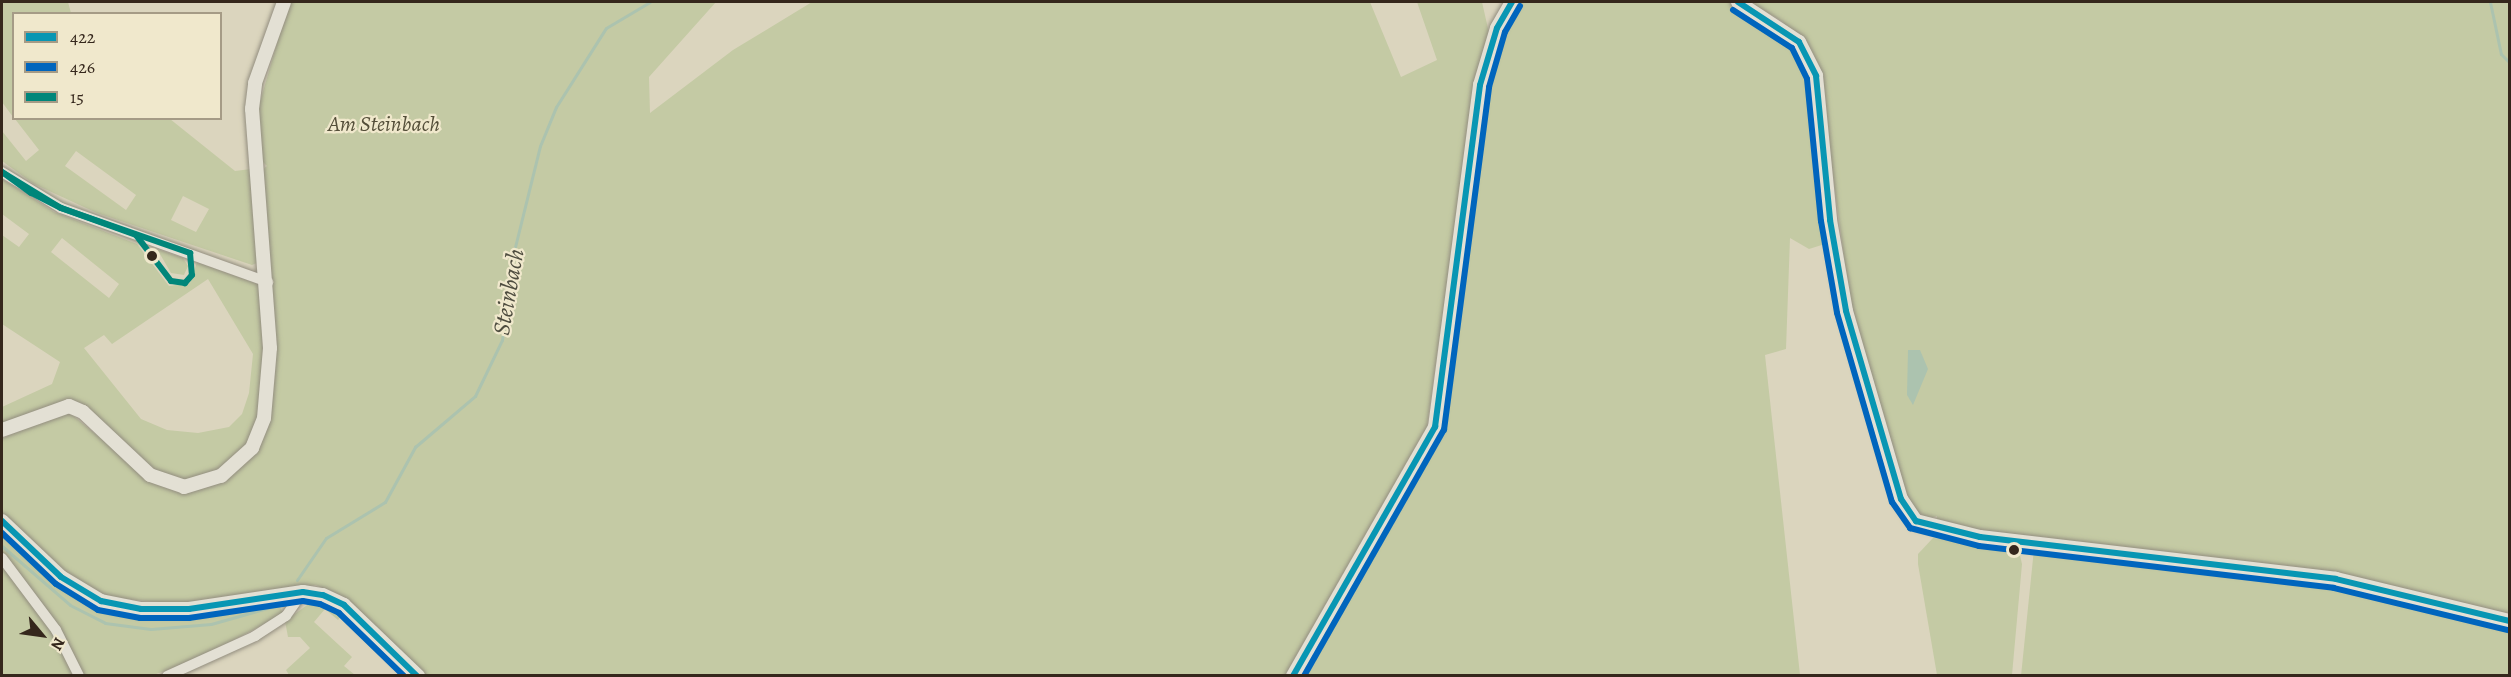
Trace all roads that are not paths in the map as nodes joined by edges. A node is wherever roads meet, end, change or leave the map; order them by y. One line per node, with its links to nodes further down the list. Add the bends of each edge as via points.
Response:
1 (284, 2): 5 (street, via 255,83 252,109)
2 (1512, 2): 14 (street, via 1497,28 1480,85 1435,427)
3 (1738, 2): 10 (street, via 1799,42 1815,76 1830,220 1846,311 1901,499 1916,521 1980,537 2336,579)
4 (2, 172): 5 (street, via 62,208)
5 (267, 282): 6 (street, via 270,364 264,418 248,453 221,476 184,487 159,481 83,412 69,406)
6 (2, 430)
7 (2, 521): 9 (street, via 61,577 101,601 189,609)
8 (2, 558): 11 (street, via 56,630)
9 (303, 592): 12 (street, via 286,616 255,636); 13 (street, via 344,605)
10 (2510, 621)
11 (79, 675)
12 (167, 675)
13 (418, 675)
14 (1293, 675)

